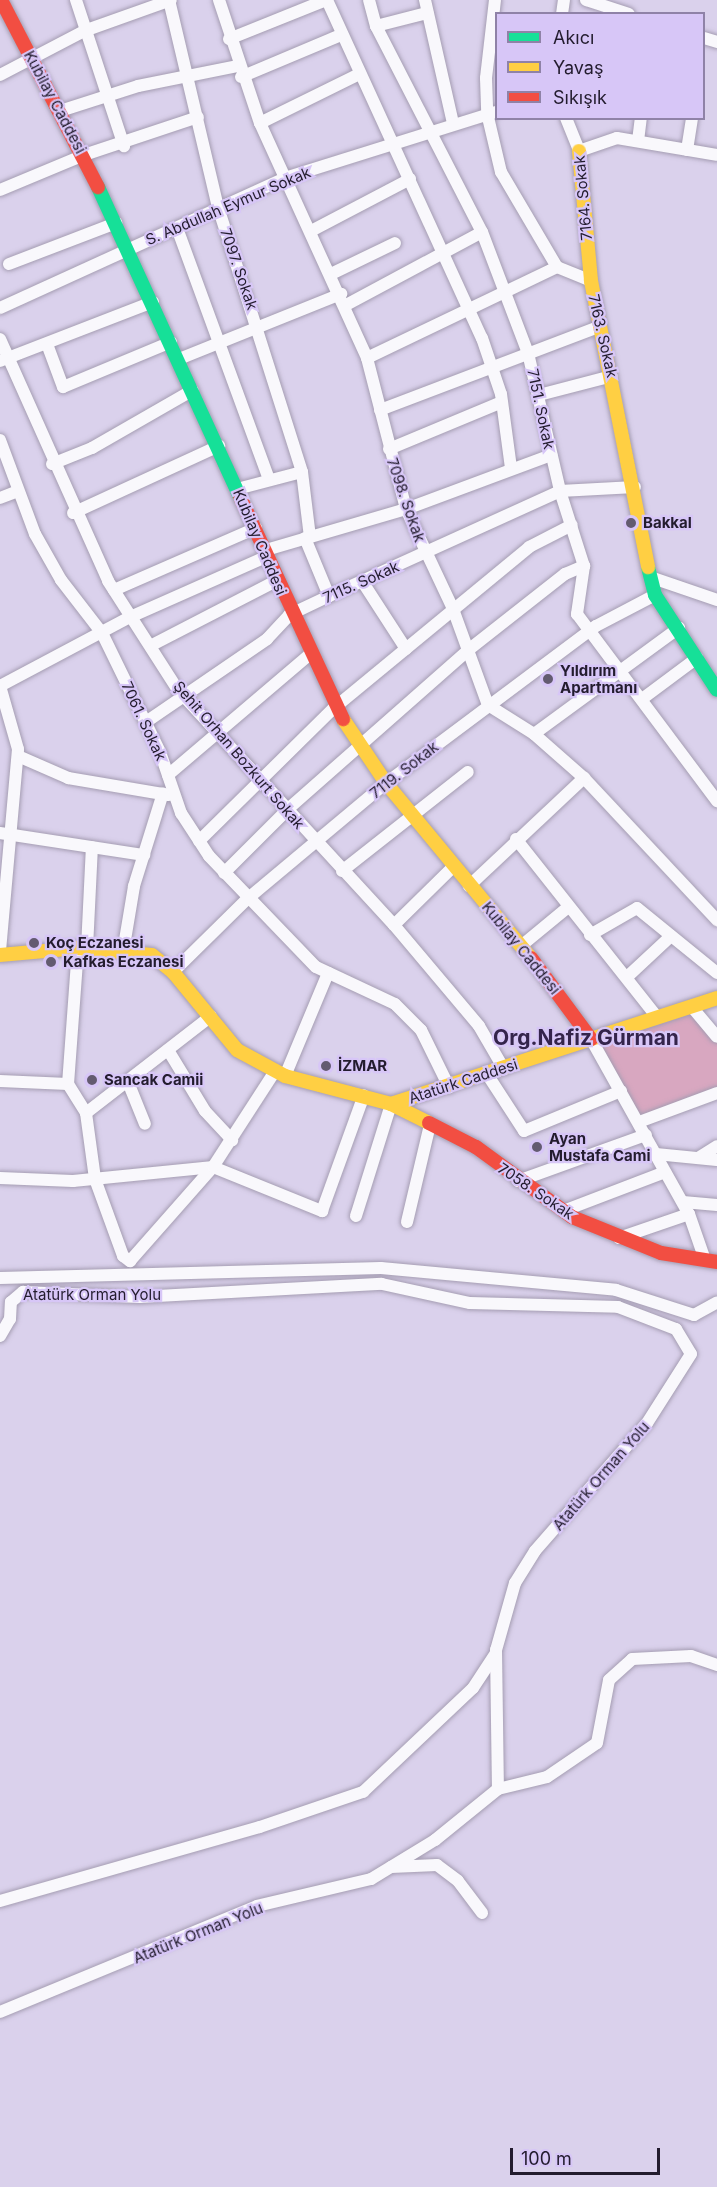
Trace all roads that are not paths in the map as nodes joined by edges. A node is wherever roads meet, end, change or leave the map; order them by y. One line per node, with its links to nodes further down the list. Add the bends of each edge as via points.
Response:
1 (1, 0): 12 (main road, Kubilay Caddesi)
2 (76, 0): 14 (street)
3 (170, 0): 14 (street); 21 (street, 7097. Sokak)
4 (219, 0): 16 (street, 7098. Sokak)
5 (327, 0): 15 (street); 16 (street)
6 (369, 0): 13 (street, 7151. Sokak)
7 (425, 0): 11 (street)
8 (495, 0): 24 (street, via 487,42)
9 (586, 0): 10 (street)
10 (623, 12)
11 (427, 13): 13 (street); 30 (street)
12 (5, 18): 17 (main road, Kubilay Caddesi)
13 (376, 26): 31 (street, 7151. Sokak)
14 (84, 31): 17 (street); 22 (street)
15 (341, 35): 18 (street); 19 (street)
16 (228, 39): 18 (street, 7098. Sokak)
17 (33, 58): 20 (street); 23 (main road, Kubilay Caddesi)
18 (239, 72): 21 (street); 29 (street, 7098. Sokak)
19 (359, 74): 29 (street); 33 (street)
20 (0, 75)
21 (189, 79): 22 (street); 25 (street, 7097. Sokak)
22 (109, 95): 23 (street); 34 (street)
23 (60, 111): 37 (main road, Kubilay Caddesi)
24 (492, 113): 30 (street, S. Abdullah Eymur Sokak); 51 (street, via 501,172)
25 (198, 117): 34 (street); 42 (street, 7097. Sokak)
26 (567, 120): 36 (street, 7164. Sokak)
27 (641, 120): 32 (street)
28 (692, 120): 35 (street)
29 (260, 123): 39 (street, 7098. Sokak)
30 (453, 123): 31 (street, S. Abdullah Eymur Sokak)
31 (430, 133): 33 (street, S. Abdullah Eymur Sokak); 46 (street, 7151. Sokak)
32 (638, 141): 35 (street); 36 (street, via 617,138)
33 (393, 143): 39 (street, S. Abdullah Eymur Sokak); 40 (street)
34 (124, 146): 37 (street)
35 (687, 150): 38 (street)
36 (579, 151): 53 (main road, 7164. Sokak)
37 (84, 155): 41 (street); 43 (main road, Kubilay Caddesi)
38 (717, 155)
39 (285, 178): 42 (street, S. Abdullah Eymur Sokak); 45 (street, 7098. Sokak)
40 (410, 178): 45 (street); 49 (street)
41 (0, 190)
42 (218, 207): 44 (street, S. Abdullah Eymur Sokak); 60 (street, 7097. Sokak)
43 (116, 223): 48 (main road, Kubilay Caddesi); 50 (street)
44 (177, 228): 48 (street, S. Abdullah Eymur Sokak); 64 (street)
45 (311, 231): 52 (street, 7098. Sokak)
46 (482, 232): 49 (street); 54 (street, 7151. Sokak)
47 (395, 243): 52 (street)
48 (129, 248): 56 (main road, Kubilay Caddesi); 57 (street, S. Abdullah Eymur Sokak)
49 (442, 250): 55 (street); 58 (street)
50 (9, 264)
51 (557, 267): 53 (street, 7163. Sokak); 54 (street)
52 (331, 274): 55 (street, 7098. Sokak)
53 (591, 280): 59 (main road, 7163. Sokak)
54 (507, 290): 58 (street); 65 (street, 7151. Sokak)
55 (344, 299): 60 (street); 66 (street, 7098. Sokak)
56 (153, 302): 62 (main road, Kubilay Caddesi); 63 (street)
57 (0, 308)
58 (468, 310): 66 (street); 69 (street)
59 (601, 326): 65 (street); 70 (main road, 7163. Sokak)
60 (260, 330): 64 (street); 81 (street, 7097. Sokak)
61 (0, 339): 68 (street, Şehit Orhan Bozkurt Sokak)
62 (171, 342): 63 (street, via 63,387); 67 (main road, Kubilay Caddesi)
63 (47, 344): 68 (street)
64 (218, 347): 67 (street); 82 (street)
65 (528, 352): 69 (street); 72 (street, 7151. Sokak)
66 (367, 358): 74 (street, 7098. Sokak)
67 (179, 359): 71 (main road, Kubilay Caddesi)
68 (4, 360): 79 (street, Şehit Orhan Bozkurt Sokak)
69 (493, 370): 73 (street); 74 (street)
70 (612, 376): 72 (street); 83 (main road, 7163. Sokak)
71 (193, 390): 76 (main road, Kubilay Caddesi); 79 (street, via 92,448)
72 (539, 395): 78 (street, 7151. Sokak)
73 (502, 402): 77 (street); 80 (street)
74 (380, 410): 77 (street, 7098. Sokak)
75 (0, 440): 85 (street, 7061. Sokak)
76 (219, 446): 84 (main road, Kubilay Caddesi); 89 (street)
77 (389, 449): 88 (street, 7098. Sokak)
78 (551, 455): 80 (street); 86 (street, 7151. Sokak)
79 (52, 465): 89 (street, Şehit Orhan Bozkurt Sokak)
80 (511, 468): 88 (street)
81 (302, 472): 82 (street); 92 (street, 7097. Sokak)
82 (269, 480): 84 (street)
83 (635, 487): 86 (street, 7115. Sokak); 96 (main road, 7163. Sokak)
84 (237, 489): 91 (main road, Kubilay Caddesi)
85 (18, 491): 87 (street); 108 (street, 7061. Sokak, via 61,580)
86 (560, 491): 90 (street, 7151. Sokak); 94 (street, 7115. Sokak)
87 (0, 498)
88 (406, 509): 92 (street); 94 (street, 7098. Sokak)
89 (73, 513): 99 (street, Şehit Orhan Bozkurt Sokak)
90 (572, 525): 95 (street, 7151. Sokak); 103 (street, via 529,547)
91 (256, 528): 93 (main road, Kubilay Caddesi); 99 (street)
92 (308, 537): 93 (street); 100 (street, 7097. Sokak)
93 (267, 553): 97 (main road, Kubilay Caddesi); 105 (street)
94 (425, 554): 98 (street, 7115. Sokak); 103 (street, 7098. Sokak)
95 (584, 566): 107 (street, 7151. Sokak, via 578,614); 111 (street, via 565,574)
96 (650, 577): 101 (main road, 7163. Sokak); 102 (street)
97 (278, 580): 104 (main road, Kubilay Caddesi); 109 (street)
98 (362, 581): 100 (street, 7115. Sokak); 110 (street)
99 (114, 590): 105 (street, Şehit Orhan Bozkurt Sokak)
100 (330, 596): 104 (street, 7115. Sokak)
101 (655, 596): 106 (main road, 7163. Sokak); 107 (street, 7119. Sokak)
102 (717, 600)
103 (453, 609): 110 (street); 111 (street, 7098. Sokak)
104 (290, 615): 112 (main road, Kubilay Caddesi); 117 (street, 7115. Sokak, via 267,639)
105 (128, 618): 108 (street); 109 (street, Şehit Orhan Bozkurt Sokak)
106 (679, 628): 113 (main road, 7163. Sokak); 114 (street)
107 (589, 632): 114 (street, 7151. Sokak); 119 (street, 7119. Sokak)
108 (102, 633): 115 (street); 121 (street, 7061. Sokak)
109 (152, 645): 117 (street, Şehit Orhan Bozkurt Sokak)
110 (406, 650): 120 (street)
111 (467, 651): 119 (street, 7098. Sokak); 125 (street)
112 (309, 656): 120 (main road, Kubilay Caddesi); 124 (street)
113 (697, 658): 116 (main road, 7163. Sokak); 118 (street)
114 (619, 670): 118 (street, 7151. Sokak); 123 (street)
115 (0, 686): 122 (street)
116 (717, 690)
117 (184, 696): 121 (street, 7115. Sokak); 124 (street, Şehit Orhan Bozkurt Sokak)
118 (642, 699): 133 (street, 7151. Sokak)
119 (488, 705): 123 (street); 131 (street, 7119. Sokak)
120 (334, 708): 125 (main road, Kubilay Caddesi); 129 (street)
121 (146, 722): 128 (street, 7061. Sokak)
122 (6, 732): 126 (street)
123 (534, 734): 130 (street)
124 (220, 736): 128 (street); 129 (street, Şehit Orhan Bozkurt Sokak)
125 (360, 747): 131 (main road, Kubilay Caddesi); 134 (street)
126 (18, 756): 132 (street, via 68,778); 136 (street)
127 (468, 772): 135 (street)
128 (168, 775): 132 (street, 7061. Sokak)
129 (260, 777): 134 (street, Şehit Orhan Bozkurt Sokak); 138 (street)
130 (584, 778): 137 (street); 148 (street)
131 (386, 783): 135 (main road, Kubilay Caddesi); 139 (street, 7119. Sokak)
132 (168, 795): 138 (street, 7061. Sokak); 141 (street)
133 (717, 801)
134 (288, 809): 139 (street, Şehit Orhan Bozkurt Sokak); 144 (street)
135 (411, 816): 142 (main road, Kubilay Caddesi); 143 (street)
136 (5, 833): 140 (street); 155 (street)
137 (516, 839): 145 (street); 147 (street)
138 (199, 841): 144 (street, 7061. Sokak)
139 (315, 841): 143 (street, Şehit Orhan Bozkurt Sokak); 146 (street, 7119. Sokak)
140 (92, 848): 141 (street); 153 (street)
141 (144, 855): 154 (street)
142 (453, 867): 145 (main road, Kubilay Caddesi); 149 (street)
143 (342, 871): 149 (street, Şehit Orhan Bozkurt Sokak)
144 (224, 873): 146 (street, 7061. Sokak)
145 (470, 886): 152 (main road, Kubilay Caddesi)
146 (246, 900): 156 (street, 7119. Sokak); 157 (street, 7061. Sokak, via 316,968)
147 (567, 909): 150 (street); 152 (street)
148 (717, 920)
149 (394, 925): 167 (street, Şehit Orhan Bozkurt Sokak, via 479,1026)
150 (590, 935): 151 (street, via 637,908); 159 (street)
151 (671, 936): 158 (street); 159 (street)
152 (521, 946): 165 (main road, Kubilay Caddesi)
153 (82, 948): 154 (main road, Atatürk Caddesi); 155 (main road, Atatürk Caddesi); 172 (street)
154 (123, 952): 156 (main road, Atatürk Caddesi, via 152,955)
155 (0, 953)
156 (173, 972): 162 (main road, Atatürk Caddesi)
157 (328, 973): 168 (street); 173 (street, 7061. Sokak, via 395,1004 421,1030)
158 (717, 973)
159 (627, 977): 163 (street)
160 (717, 998): 161 (main road, Atatürk Caddesi)
161 (691, 1006): 163 (main road, Atatürk Caddesi); 164 (street)
162 (211, 1016): 166 (street); 168 (main road, Atatürk Caddesi, via 237,1050)
163 (657, 1017): 165 (main road, Atatürk Caddesi)
164 (717, 1037)
165 (591, 1039): 167 (main road, Atatürk Caddesi); 174 (street)
166 (168, 1050): 171 (street); 183 (street, via 205,1111)
167 (504, 1069): 169 (main road, Atatürk Caddesi)
168 (280, 1073): 176 (main road, Atatürk Caddesi); 183 (street)
169 (487, 1074): 173 (main road, Atatürk Caddesi); 174 (street, via 524,1131)
170 (0, 1081): 172 (street)
171 (128, 1082): 178 (street); 180 (street)
172 (68, 1084): 178 (street)
173 (449, 1087): 177 (main road, Atatürk Caddesi)
174 (621, 1091): 179 (street)
175 (717, 1093): 179 (street)
176 (364, 1095): 177 (main road, Atatürk Caddesi); 188 (street, via 322,1211)
177 (391, 1104): 181 (main road, 7058. Sokak); 197 (street)
178 (86, 1113): 191 (street)
179 (639, 1122): 182 (street)
180 (145, 1124)
181 (430, 1125): 192 (main road, 7058. Sokak, via 476,1147); 198 (street)
182 (646, 1135): 185 (street); 192 (street)
183 (232, 1140): 188 (street)
184 (717, 1146): 186 (street)
185 (656, 1154): 186 (street); 189 (street)
186 (698, 1158): 187 (street)
187 (717, 1160)
188 (213, 1167): 191 (street); 201 (street)
189 (665, 1172): 193 (street); 195 (street)
190 (0, 1178): 191 (street)
191 (95, 1179): 201 (street, via 123,1256)
192 (518, 1181): 195 (main road, 7058. Sokak)
193 (683, 1202): 194 (street); 196 (street)
194 (717, 1205)
195 (563, 1211): 199 (main road, 7058. Sokak)
196 (689, 1214): 199 (street); 200 (street)
197 (356, 1216)
198 (407, 1222)
199 (619, 1238): 200 (main road, 7058. Sokak, via 661,1253)
200 (711, 1261)
201 (131, 1267): 202 (street); 203 (street, via 381,1268 616,1290 694,1315)
202 (0, 1278)
203 (717, 1302)
204 (0, 1336): 205 (street, Atatürk Orman Yolu, via 10,1319 11,1302 23,1292 139,1297 382,1284 470,1303 618,1307 676,1329 690,1347 691,1360 623,1453 535,1551 515,1583)
205 (496, 1653): 207 (street, Atatürk Orman Yolu); 209 (street, via 473,1688 363,1792 260,1827)
206 (717, 1665): 207 (street, via 691,1656 632,1659 609,1680 597,1743 547,1777)
207 (498, 1789): 208 (street, Atatürk Orman Yolu)
208 (391, 1867): 210 (street, via 437,1865 458,1881); 211 (street, Atatürk Orman Yolu, via 371,1879 257,1906)
209 (0, 1901)
210 (482, 1913)
211 (0, 2012)

